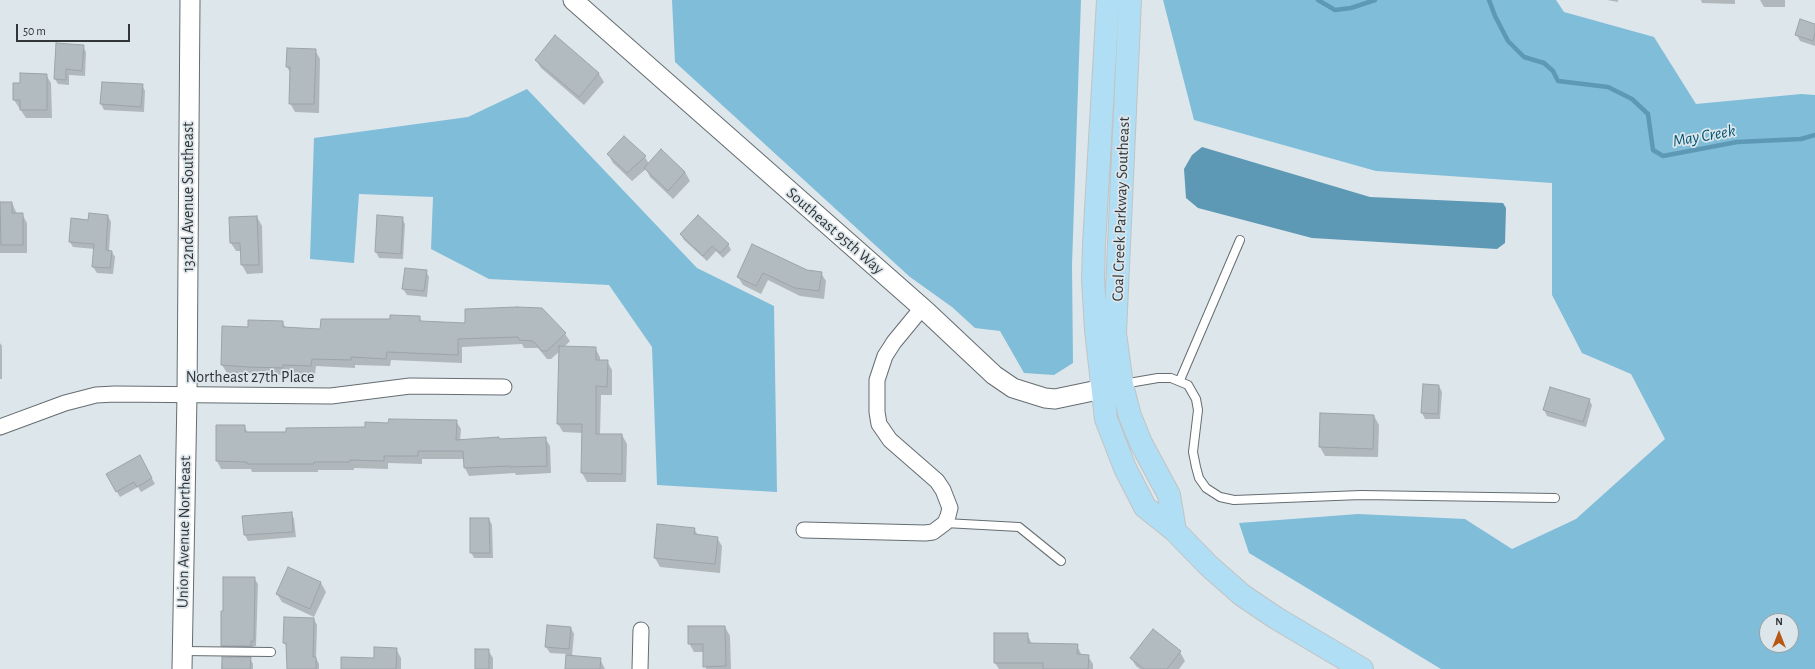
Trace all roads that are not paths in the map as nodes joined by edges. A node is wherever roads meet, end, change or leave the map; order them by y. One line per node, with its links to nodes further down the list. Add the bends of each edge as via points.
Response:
1 (190, 0): 10 (street, 132nd Avenue Southeast)
2 (573, 0): 6 (street, Southeast 95th Way)
3 (1108, 0): 9 (main road, Coal Creek Parkway Southeast, via 1094,244 1095,308)
4 (1130, 0): 9 (main road, Coal Creek Parkway Southeast)
5 (1240, 240): 7 (lane)
6 (922, 308): 9 (street, Southeast 95th Way, via 994,375 1013,388 1033,396 1055,399); 13 (street, via 885,356 877,380 877,412 879,424 890,440 937,481 943,490 950,508)
7 (1180, 380): 9 (lane, via 1158,378); 12 (lane, via 1188,385 1196,399 1197,428 1193,452 1199,478 1206,488 1220,497 1234,500 1361,494)
8 (504, 387): 10 (street, Northeast 27th Place, via 410,386 331,396)
9 (1112, 387): 15 (main road, Coal Creek Parkway Southeast, via 1130,416 1141,443 1169,495); 15 (main road, via 1106,420 1125,468 1145,507)
10 (186, 395): 11 (street, Northeast 27th Place, via 96,395 65,403); 19 (street, Union Avenue Northeast)
11 (0, 427)
12 (1555, 498)
13 (945, 523): 14 (street, via 933,532 925,533); 16 (lane, via 1019,528)
14 (804, 530)
15 (1175, 530): 21 (main road, via 1209,566 1242,595)
16 (1061, 561)
17 (641, 630): 20 (street)
18 (271, 652): 19 (lane)
19 (182, 660)
20 (640, 669)
21 (1362, 669)

